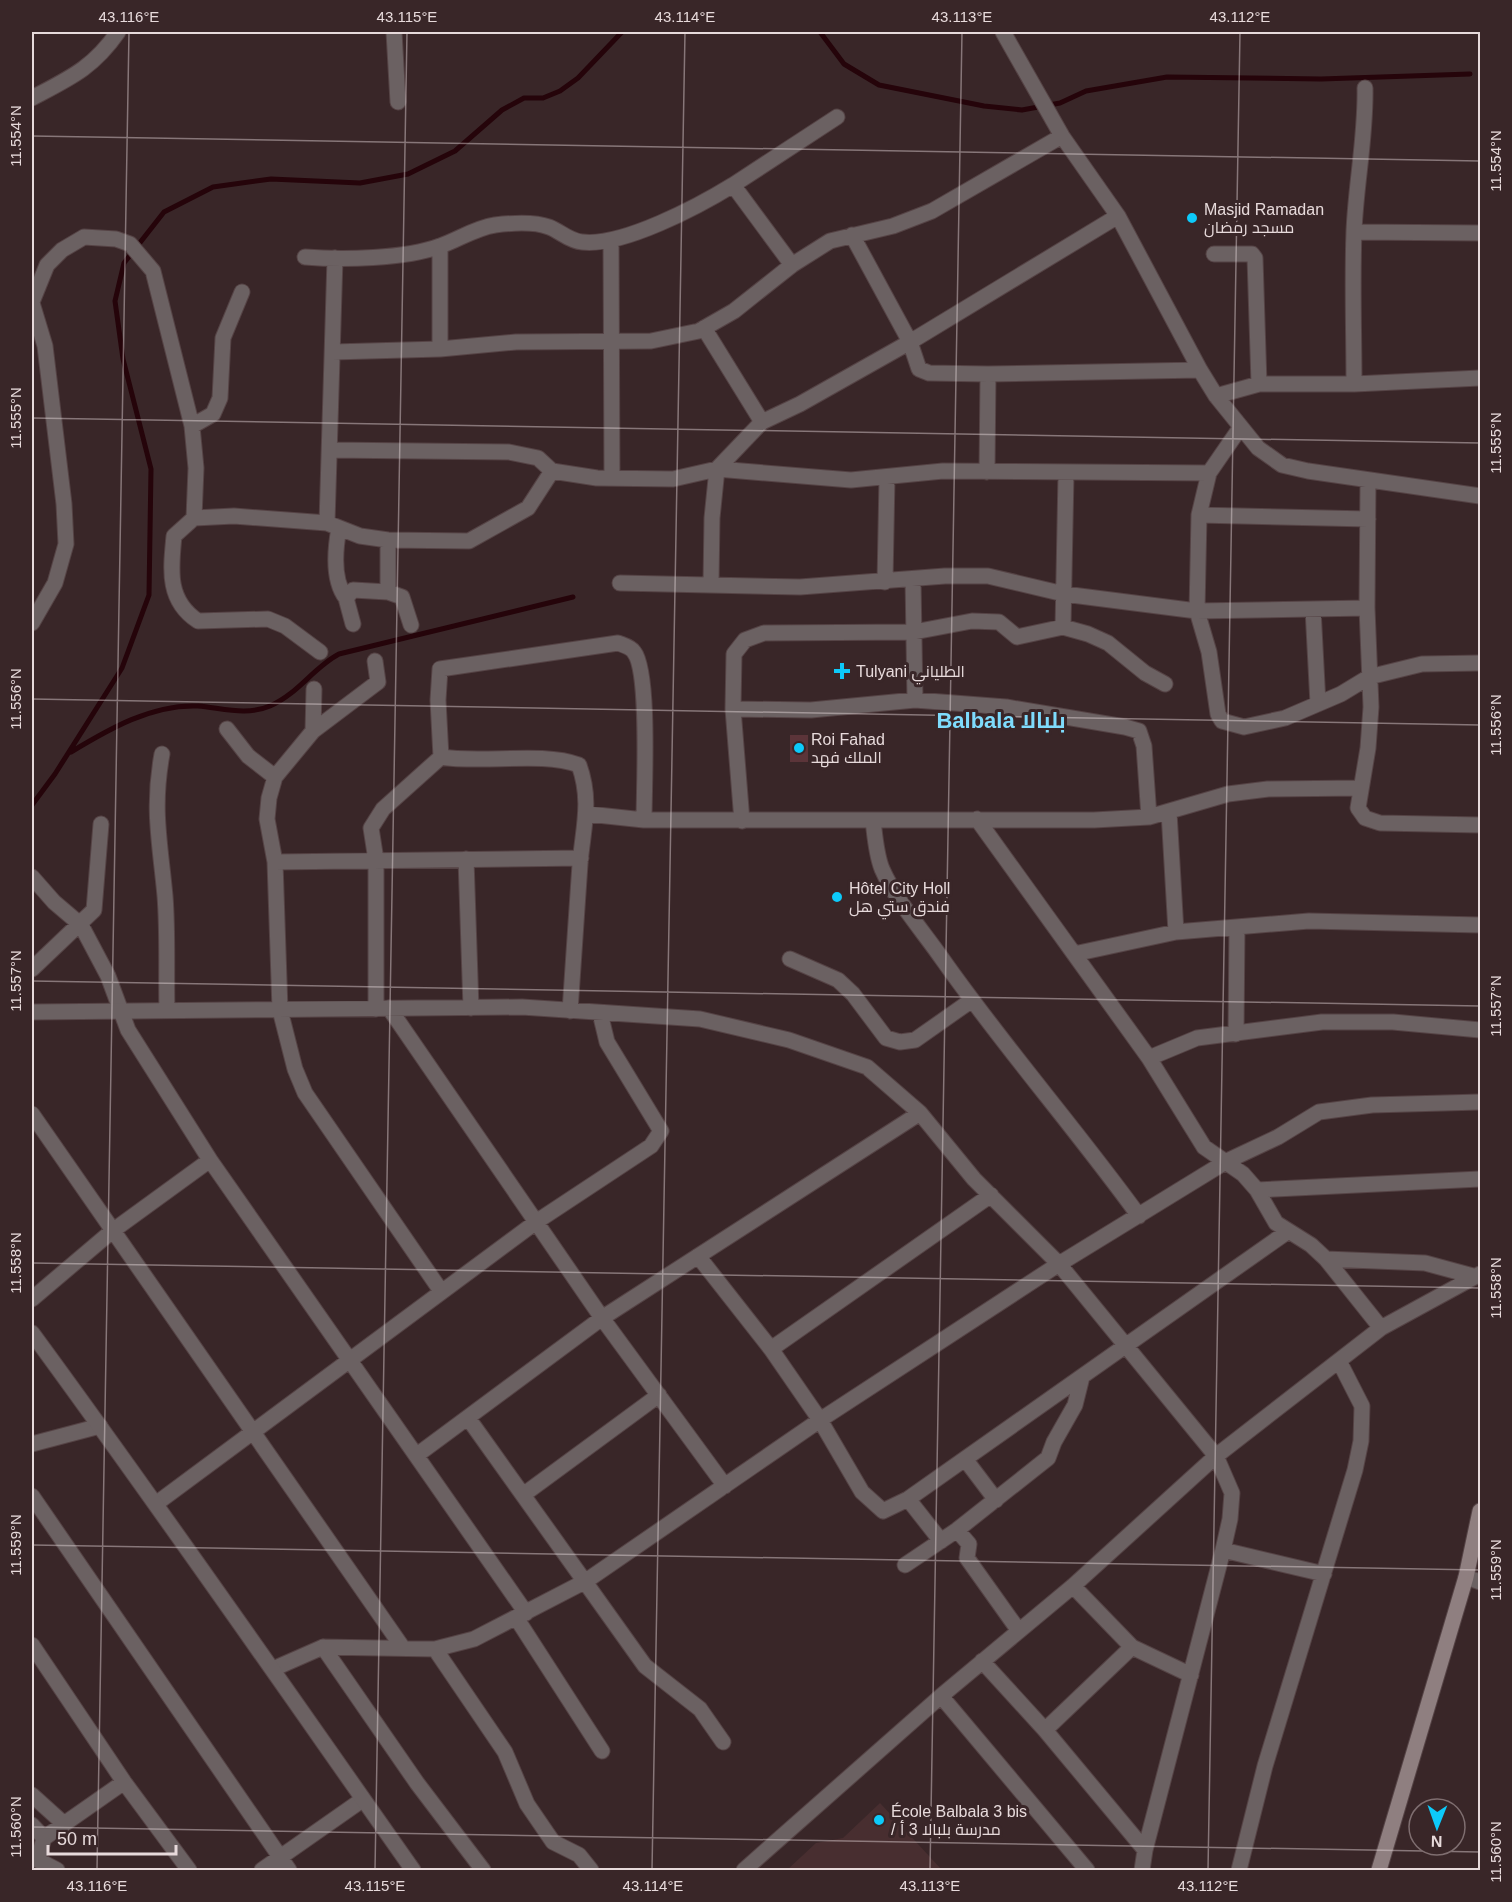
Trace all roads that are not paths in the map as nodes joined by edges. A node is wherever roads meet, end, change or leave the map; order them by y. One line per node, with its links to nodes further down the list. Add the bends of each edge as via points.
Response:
1 (118, 32): 5 (street, via 82,71)
2 (394, 32): 6 (street)
3 (1003, 32): 8 (street)
4 (1365, 88): 11 (street, via 1366,128 1359,161)
5 (32, 98)
6 (398, 102)
7 (837, 117): 9 (street)
8 (1062, 136): 10 (street); 13 (street, via 932,211 893,226)
9 (733, 185): 14 (street, via 703,203); 19 (street)
10 (1118, 216): 24 (street); 27 (street)
11 (1354, 232): 12 (street); 31 (street)
12 (1480, 233)
13 (852, 235): 19 (street, via 830,241); 24 (street)
14 (611, 241): 15 (street, via 582,242 550,227 521,223 492,225); 23 (street)
15 (440, 247): 18 (street, via 413,253); 25 (street)
16 (1214, 254): 30 (street, via 1243,252 1255,258)
17 (305, 257): 18 (street)
18 (336, 258): 26 (street)
19 (792, 265): 22 (street, via 734,311)
20 (242, 292): 34 (street, via 223,338 220,398 213,414)
21 (32, 303): 34 (street, via 47,264 62,250 84,237 130,244 153,271); 61 (street, via 45,346 66,544 55,583)
22 (704, 328): 23 (street, via 669,339); 33 (street)
23 (613, 339): 25 (street); 42 (street)
24 (910, 342): 28 (street, via 919,369 929,373); 33 (street)
25 (440, 349): 26 (street)
26 (333, 352): 36 (street)
27 (1200, 370): 28 (street); 32 (street)
28 (988, 375): 39 (street)
29 (1480, 378): 31 (street)
30 (1259, 384): 31 (street); 32 (street)
31 (1354, 384)
32 (1216, 396): 35 (street)
33 (762, 422): 37 (street)
34 (192, 426): 47 (street, via 196,468)
35 (1240, 429): 40 (street); 44 (street, via 1257,448 1282,465)
36 (330, 450): 38 (street, via 509,452 538,458); 49 (street)
37 (717, 469): 42 (street, via 674,479); 43 (street, via 809,478); 54 (street)
38 (552, 471): 42 (street); 50 (street, via 528,508 469,541)
39 (987, 472): 41 (street); 43 (street, via 943,471)
40 (1209, 473): 41 (street); 46 (street)
41 (1066, 474): 56 (street)
42 (612, 478)
43 (887, 478): 52 (street)
44 (1368, 482): 45 (street); 48 (street)
45 (1480, 496)
46 (1199, 515): 48 (street); 60 (street)
47 (194, 518): 49 (street, via 234,516); 66 (street, via 174,536 170,577 189,615 198,621 267,619 285,626)
48 (1368, 519): 58 (street)
49 (333, 526): 50 (street, via 360,536); 57 (street, via 339,589)
50 (388, 540): 55 (street)
51 (913, 579): 52 (street); 56 (street, via 988,576); 65 (street)
52 (885, 582): 54 (street, via 800,586)
53 (620, 583): 54 (street)
54 (711, 583)
55 (388, 592): 57 (street, via 353,590); 63 (street, via 402,597)
56 (1064, 594): 60 (street); 64 (street)
57 (346, 598): 62 (street)
58 (1367, 608): 59 (street); 69 (street)
59 (1313, 609): 60 (street); 73 (street)
60 (1197, 611): 73 (street, via 1222,721 1244,727 1285,718)
61 (32, 623)
62 (353, 624)
63 (411, 624)
64 (1063, 627): 65 (street, via 1017,637 999,622 972,621); 70 (street, via 1108,643)
65 (914, 632): 72 (street); 74 (street, via 764,633 745,640 734,654)
66 (320, 652)
67 (375, 661): 76 (street, via 378,682)
68 (1480, 663): 69 (street, via 1422,664)
69 (1369, 677): 73 (street); 80 (street, via 1371,717)
70 (1165, 684)
71 (314, 689): 76 (street)
72 (915, 700): 74 (street, via 811,710); 83 (street, via 1006,707 1139,731 1144,746)
73 (1318, 704)
74 (733, 709): 87 (street)
75 (227, 729): 79 (street, via 248,756)
76 (313, 731): 79 (street)
77 (162, 754): 107 (street, via 156,818 165,897)
78 (441, 757): 82 (street, via 466,761 563,759 579,765); 85 (street, via 440,669 618,643 633,650 640,665 645,728); 92 (street, via 383,809 371,828)
79 (275, 777): 93 (street, via 267,819)
80 (1361, 788): 81 (street, via 1268,789 1228,794); 89 (street, via 1358,808 1365,818 1380,823)
81 (1169, 812): 83 (street); 98 (street)
82 (588, 814): 85 (street); 90 (street)
83 (1149, 817): 84 (street)
84 (977, 819): 86 (street); 99 (street)
85 (644, 820): 87 (street)
86 (873, 820): 87 (street); 102 (street, via 883,871)
87 (742, 821)
88 (101, 824): 95 (street, via 94,910)
89 (1480, 825)
90 (581, 858): 91 (street); 108 (street)
91 (466, 859): 92 (street); 103 (street)
92 (376, 860): 93 (street); 104 (street)
93 (275, 862): 105 (street)
94 (32, 877): 95 (street)
95 (81, 925): 101 (street); 106 (street)
96 (1480, 925): 97 (street, via 1309,921)
97 (1238, 927): 98 (street); 112 (street)
98 (1176, 932): 99 (street)
99 (1074, 954): 113 (street)
100 (790, 959): 102 (street, via 837,980 853,994 886,1038 900,1042 915,1040)
101 (32, 969)
102 (972, 1000): 122 (street)
103 (471, 1008): 104 (street); 108 (street)
104 (383, 1009): 105 (street); 123 (street)
105 (280, 1010): 107 (street); 130 (street, via 305,1093)
106 (121, 1011): 107 (street); 109 (street); 117 (street, via 128,1030)
107 (167, 1011)
108 (570, 1011): 110 (street)
109 (32, 1012)
110 (600, 1013): 115 (street, via 700,1019 789,1040 867,1067); 123 (street, via 608,1042 661,1131 651,1146)
111 (1480, 1030): 112 (street, via 1393,1022 1322,1022)
112 (1236, 1034): 113 (street, via 1197,1038)
113 (1149, 1058): 118 (street, via 1204,1147)
114 (1480, 1102): 118 (street, via 1372,1105 1319,1112)
115 (920, 1113): 121 (street); 126 (street)
116 (32, 1114): 124 (street)
117 (210, 1160): 124 (street); 137 (street)
118 (1227, 1161): 120 (street); 122 (street)
119 (1480, 1179): 120 (street)
120 (1257, 1190): 125 (street, via 1270,1214)
121 (991, 1195): 128 (street); 136 (street)
122 (1139, 1216): 128 (street)
123 (536, 1222): 130 (street); 132 (street)
124 (111, 1232): 131 (street); 144 (street)
125 (1287, 1232): 127 (street); 135 (street)
126 (698, 1256): 132 (street); 136 (street)
127 (1326, 1259): 129 (street, via 1425,1263); 133 (street)
128 (1059, 1264): 135 (street); 142 (street)
129 (1477, 1275): 133 (street)
130 (441, 1291): 137 (street)
131 (32, 1299)
132 (602, 1318): 140 (street); 141 (street)
133 (1381, 1328): 138 (street)
134 (32, 1334): 143 (street)
135 (1126, 1347): 139 (street); 147 (street)
136 (771, 1349): 142 (street)
137 (350, 1359): 144 (street); 146 (street)
138 (1339, 1361): 147 (street); 160 (street, via 1362,1406 1360,1441)
139 (1082, 1377): 148 (street); 153 (street, via 1076,1405 1048,1458)
140 (658, 1395): 149 (street); 150 (street)
141 (468, 1418): 146 (street); 150 (street)
142 (820, 1420): 149 (street); 152 (street, via 862,1492 883,1511)
143 (100, 1426): 145 (street); 154 (street)
144 (252, 1431): 154 (street); 169 (street)
145 (32, 1444)
146 (417, 1455): 164 (street)
147 (1216, 1456): 158 (street, via 1232,1493); 163 (street)
148 (965, 1459): 152 (street); 153 (street)
149 (725, 1486): 162 (street)
150 (523, 1495): 162 (street)
151 (32, 1497): 185 (street)
152 (909, 1499): 157 (street)
153 (996, 1500): 156 (street)
154 (157, 1503): 172 (street)
155 (1480, 1511): 161 (main road)
156 (957, 1530): 157 (street); 165 (street, via 969,1544 967,1558)
157 (941, 1541): 159 (street)
158 (1223, 1550): 160 (street); 173 (street)
159 (905, 1565)
160 (1324, 1574): 197 (street, via 1265,1766)
161 (1473, 1580): 198 (main road)
162 (586, 1581): 164 (street); 176 (street, via 645,1666 700,1709)
163 (1073, 1586): 165 (street); 168 (street)
164 (521, 1616): 170 (street, via 474,1639); 177 (street)
165 (1019, 1631): 171 (street)
166 (32, 1645): 178 (street)
167 (323, 1647): 169 (street); 172 (street); 192 (street)
168 (1132, 1647): 173 (street); 175 (street)
169 (404, 1648): 170 (street)
170 (435, 1649): 193 (street, via 505,1752 527,1804 553,1842 579,1855)
171 (982, 1661): 174 (street); 175 (street)
172 (273, 1669): 180 (street)
173 (1191, 1675): 184 (street)
174 (941, 1696): 194 (street); 195 (street)
175 (1045, 1730): 184 (street)
176 (723, 1742)
177 (602, 1751)
178 (124, 1782): 181 (street); 188 (street)
179 (32, 1795): 181 (street)
180 (362, 1800): 185 (street); 191 (street)
181 (63, 1823): 183 (street)
182 (32, 1825): 183 (street)
183 (44, 1838): 186 (street)
184 (1145, 1850): 196 (street)
185 (279, 1857): 189 (street); 190 (street)
186 (35, 1858): 187 (street)
187 (57, 1870)
188 (189, 1870)
189 (262, 1870)
190 (289, 1870)
191 (413, 1870)
192 (483, 1870)
193 (591, 1870)
194 (744, 1870)
195 (1087, 1870)
196 (1142, 1870)
197 (1239, 1870)
198 (1379, 1870)

